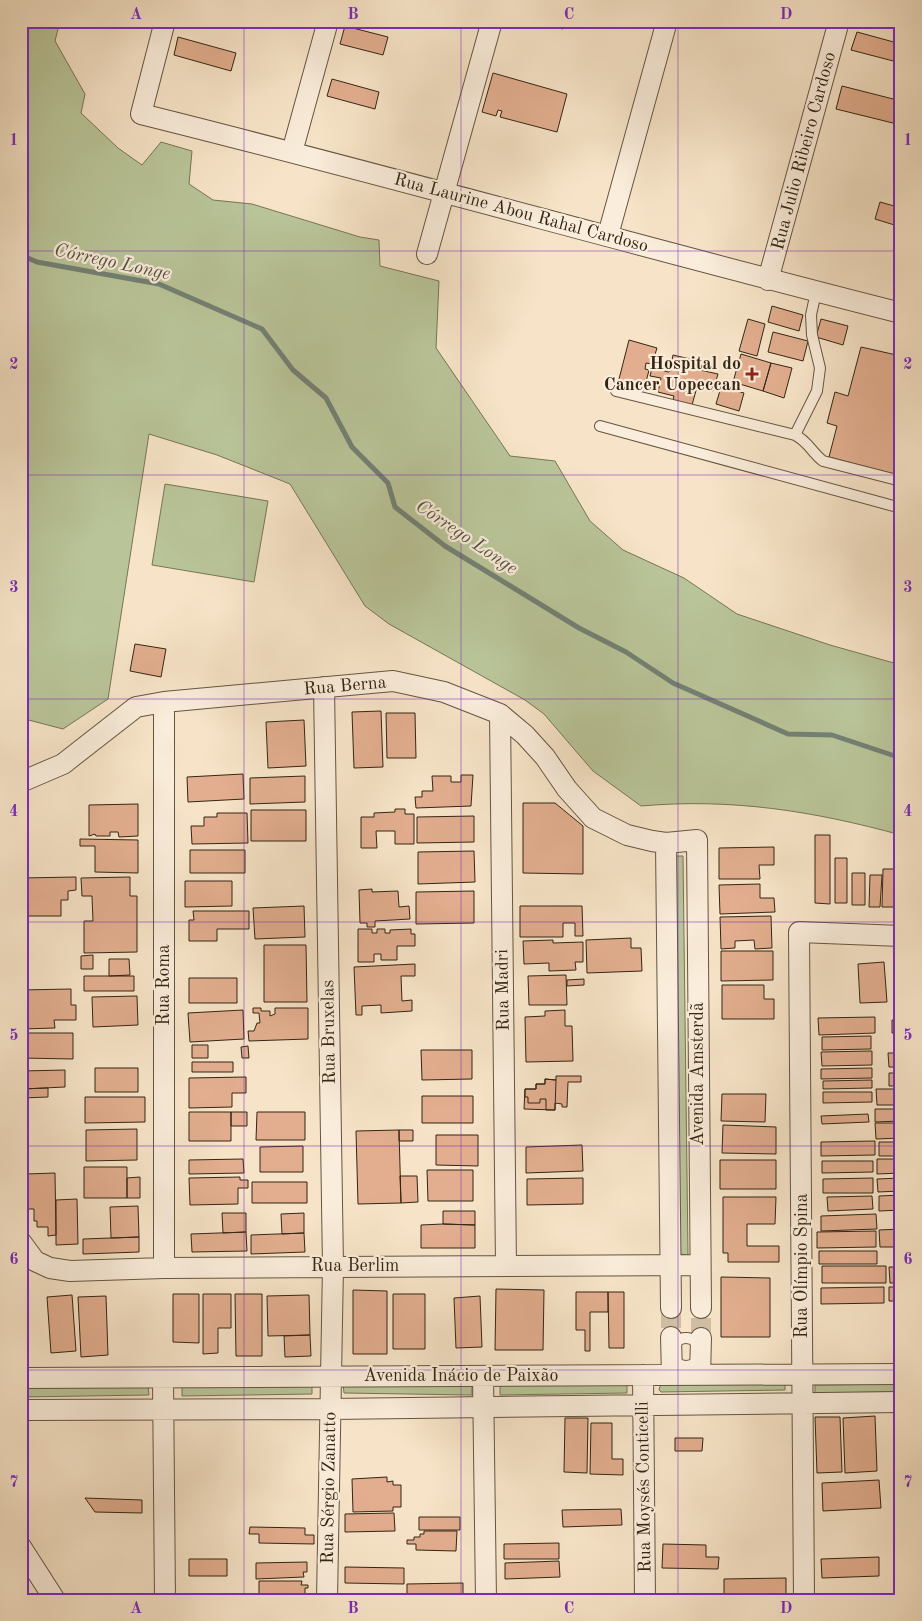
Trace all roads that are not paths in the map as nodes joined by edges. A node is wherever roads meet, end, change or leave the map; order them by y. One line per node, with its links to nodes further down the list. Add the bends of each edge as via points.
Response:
1 (165, 21): 6 (street, Rua Laurine Abou Rahal Cardoso, via 141,114)
2 (328, 21): 6 (street)
3 (492, 21): 7 (street)
4 (667, 21): 8 (street)
5 (839, 21): 10 (street, Rua Julio Ribeiro Cardoso)
6 (292, 152): 7 (street, Rua Laurine Abou Rahal Cardoso)
7 (444, 193): 8 (street, Rua Laurine Abou Rahal Cardoso); 9 (street)
8 (608, 235): 10 (street, Rua Laurine Abou Rahal Cardoso)
9 (427, 254)
10 (768, 280): 11 (street, Rua Laurine Abou Rahal Cardoso)
11 (816, 292): 12 (street, Rua Laurine Abou Rahal Cardoso); 15 (lane, via 810,315 820,368 818,383)
12 (901, 313)
13 (616, 391): 15 (lane)
14 (600, 426): 17 (lane)
15 (795, 436): 16 (lane, via 804,439 824,460)
16 (901, 481)
17 (901, 508)
18 (324, 687): 19 (street, Rua Berna); 20 (street, Rua Berna, via 393,681 444,692); 28 (street, Rua Bruxelas)
19 (164, 702): 21 (street, Rua Berna, via 136,707 63,764); 30 (street, Rua Roma)
20 (500, 714): 23 (street, Rua Berna, via 545,757 593,818 627,835); 29 (street, Rua Madri)
21 (21, 782)
22 (697, 840): 23 (street, Rua Berna); 26 (street, Avenida Amsterdã)
23 (666, 843): 27 (street, Avenida Amsterdã)
24 (901, 936): 35 (street, Rua Olímpio Spina, via 800,932)
25 (21, 1242): 30 (street, Rua Berlim, via 35,1261 50,1268 70,1271)
26 (700, 1264): 27 (street, Rua Berlim); 32 (street, Avenida Amsterdã)
27 (670, 1265): 29 (street, Rua Berlim); 31 (street, Avenida Amsterdã)
28 (333, 1266): 29 (street, Rua Berlim); 30 (street, Rua Berlim); 40 (street, Rua Bruxelas)
29 (506, 1266)
30 (164, 1268)
31 (670, 1308)
32 (701, 1308)
33 (671, 1344): 34 (lane, via 689,1338); 34 (lane, via 675,1361 684,1366 697,1361); 38 (street)
34 (700, 1345): 39 (street)
35 (802, 1374): 36 (street, Avenida Inácio de Paixão); 39 (street, Avenida Inácio de Paixão); 44 (street, Rua Olímpio Spina)
36 (901, 1374)
37 (643, 1375): 38 (street, Avenida Inácio de Paixão); 41 (street, Avenida Inácio de Paixão); 46 (street, Rua Moysés Conticelli)
38 (672, 1375): 39 (street, Avenida Inácio de Paixão)
39 (700, 1375)
40 (332, 1376): 41 (street, Avenida Inácio de Paixão); 43 (street, Avenida Inácio de Paixão); 49 (street, Rua Sérgio Zanatto)
41 (483, 1376): 47 (street)
42 (21, 1378): 43 (street, Avenida Inácio de Paixão)
43 (163, 1378): 48 (street)
44 (802, 1402): 45 (street, Avenida Inácio de Paixão); 46 (street, Avenida Inácio de Paixão); 57 (street, Rua Olímpio Spina)
45 (901, 1402)
46 (643, 1405): 47 (street, Avenida Inácio de Paixão); 56 (street, Rua Moysés Conticelli)
47 (484, 1406): 49 (street, Avenida Inácio de Paixão); 55 (street)
48 (163, 1409): 49 (street, Avenida Inácio de Paixão); 50 (street, Avenida Inácio de Paixão); 53 (street)
49 (330, 1409): 54 (street, Rua Sérgio Zanatto)
50 (21, 1410)
51 (21, 1546): 52 (street)
52 (55, 1600)
53 (165, 1600)
54 (327, 1600)
55 (486, 1600)
56 (645, 1600)
57 (804, 1600)

